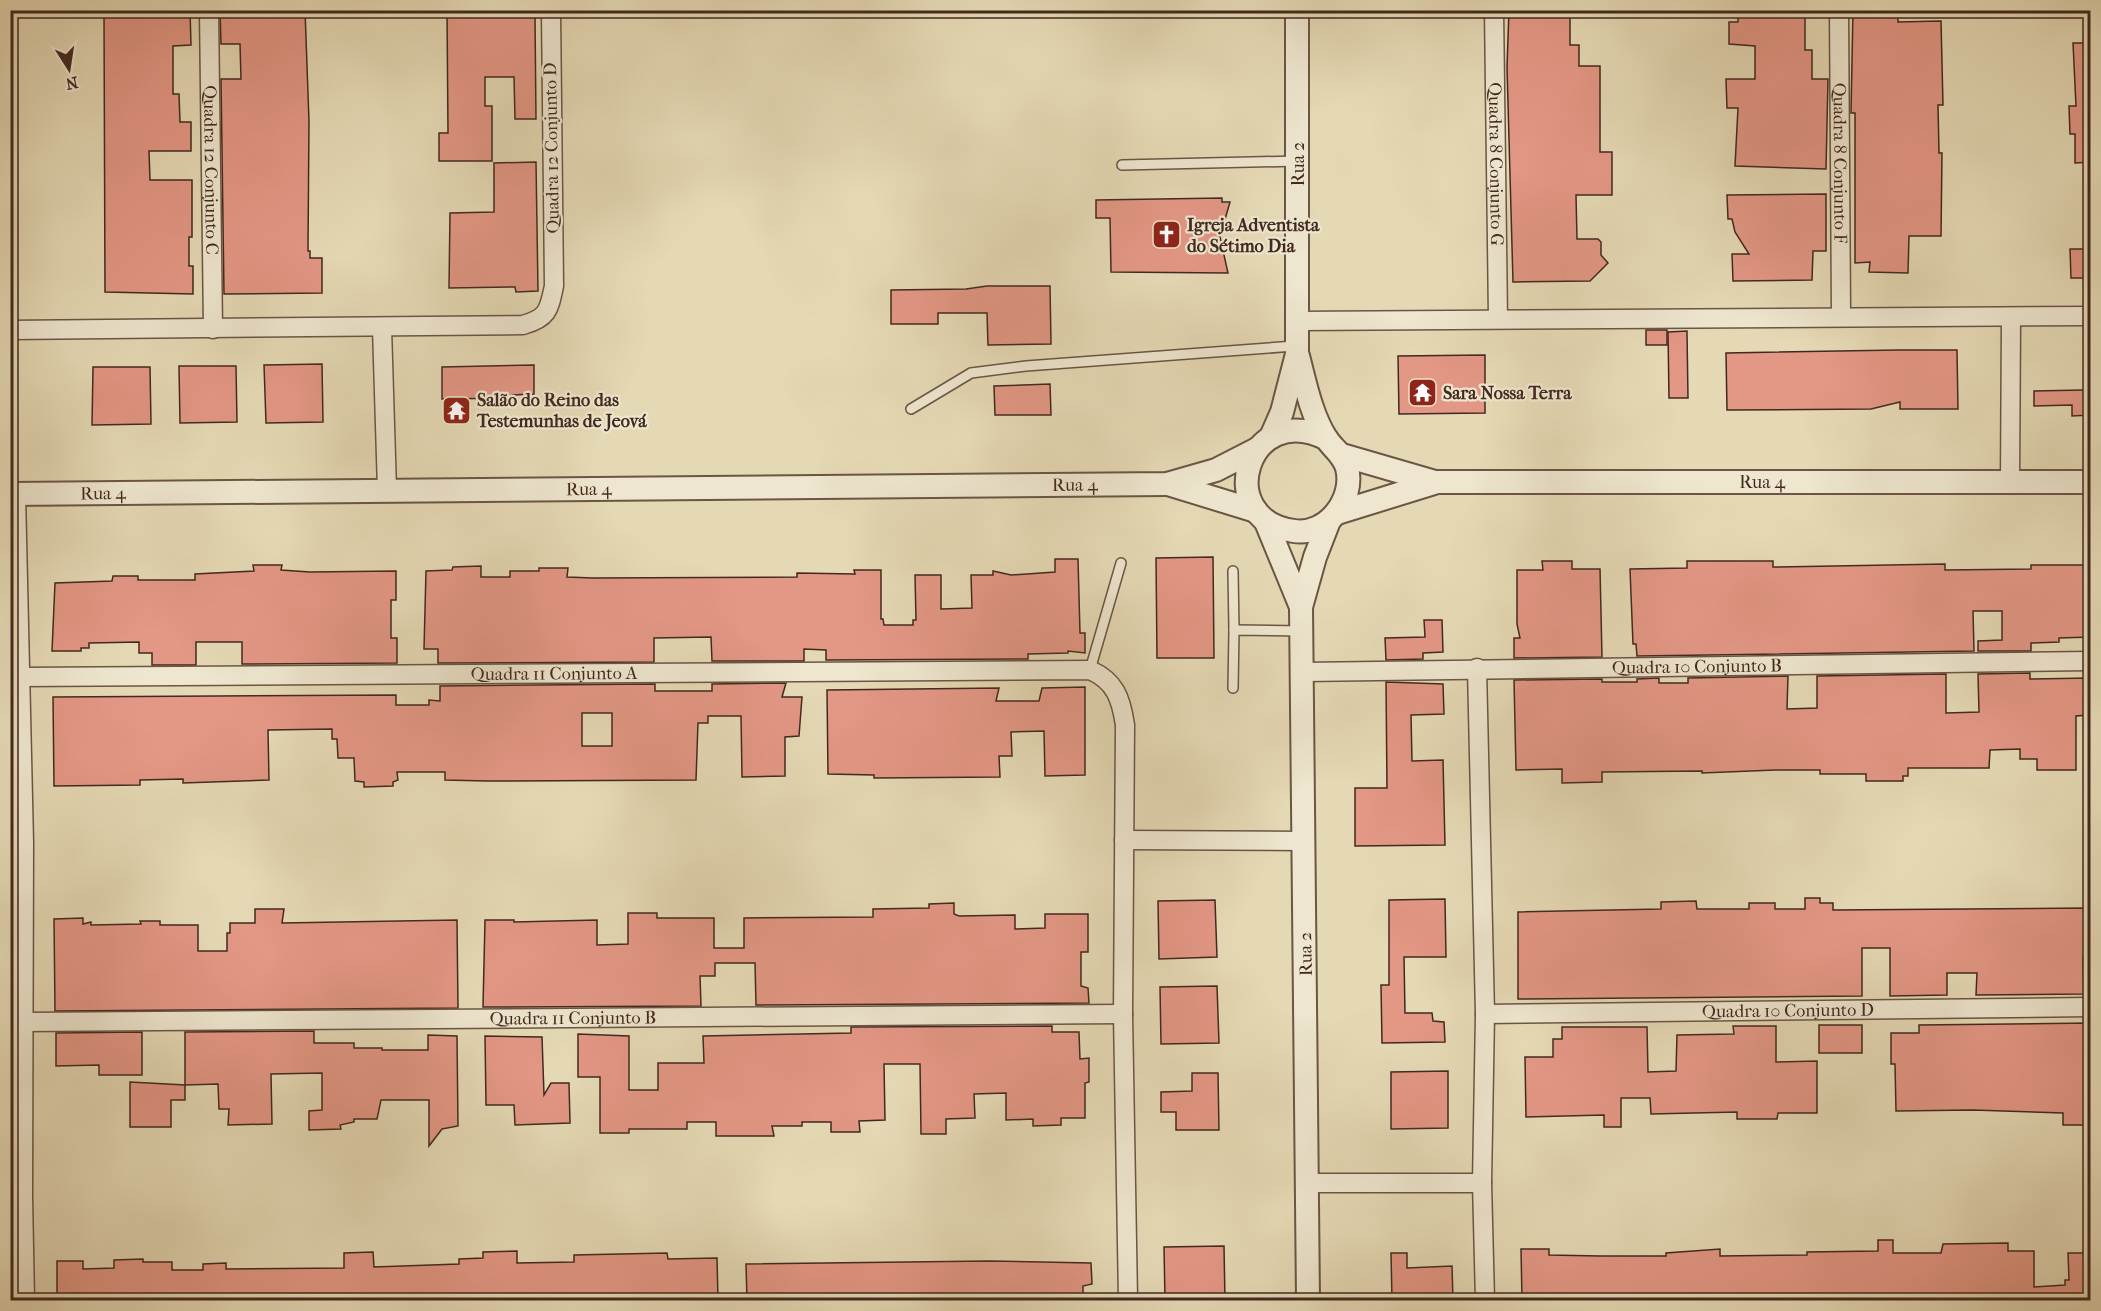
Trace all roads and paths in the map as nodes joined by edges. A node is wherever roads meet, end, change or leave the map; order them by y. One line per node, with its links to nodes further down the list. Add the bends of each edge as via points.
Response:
1 (209, 10): 14 (street, Quadra 12 Conjunto C)
2 (551, 10): 13 (street, Quadra 12 Conjunto D, via 554,286 547,314 523,325)
3 (1297, 10): 6 (street, Rua 2)
4 (1494, 10): 11 (street, Quadra 8 Conjunto G)
5 (1839, 10): 8 (street, Quadra 8 Conjunto F)
6 (1298, 161): 7 (lane); 12 (street, Rua 2)
7 (1122, 165)
8 (1841, 315): 10 (street); 11 (street)
9 (2091, 316): 10 (street)
10 (2011, 318): 22 (street)
11 (1498, 319): 12 (street)
12 (1299, 321): 16 (street, Rua 2)
13 (382, 328): 14 (street); 24 (street)
14 (213, 329): 15 (street)
15 (10, 330)
16 (1298, 350): 17 (lane, via 1026,366 970,374); 18 (street, via 1282,412); 19 (street, via 1312,405)
17 (911, 409)
18 (1264, 443): 19 (street, via 1299,430); 23 (street, via 1216,470); 26 (street, via 1249,463 1246,480 1248,496)
19 (1334, 447): 20 (street); 27 (street, via 1347,470 1348,485 1345,500)
20 (1435, 482): 22 (street, Rua 4); 27 (street)
21 (2091, 482): 22 (street, Rua 4)
22 (2010, 483)
23 (1167, 484): 24 (street, Rua 4); 26 (street)
24 (387, 490): 25 (street, Rua 4)
25 (13, 494): 37 (street)
26 (1261, 516): 27 (street, via 1281,529 1298,532 1314,529); 30 (street)
27 (1333, 517): 30 (street, via 1315,556)
28 (1122, 562): 35 (lane)
29 (1233, 571): 31 (lane)
30 (1301, 607): 32 (street, Rua 2)
31 (1234, 630): 32 (lane); 38 (lane)
32 (1302, 631): 36 (street, Rua 2)
33 (2091, 661): 34 (street, Quadra 10 Conjunto B)
34 (1477, 668): 36 (street, Quadra 10 Conjunto B); 43 (street)
35 (1089, 670): 37 (street, Quadra 11 Conjunto A); 39 (street, via 1104,676 1121,701 1125,725)
36 (1303, 672): 40 (street, Rua 2)
37 (20, 677): 44 (street)
38 (1233, 688)
39 (1124, 840): 40 (street); 42 (street)
40 (1305, 841): 45 (street, Rua 2)
41 (2091, 1007): 43 (street, Quadra 10 Conjunto D)
42 (1123, 1014): 44 (street, Quadra 11 Conjunto B); 49 (street)
43 (1485, 1014): 46 (street)
44 (24, 1022): 47 (street)
45 (1308, 1183): 46 (street); 50 (street, Rua 2)
46 (1482, 1183): 51 (street)
47 (16, 1196): 48 (street)
48 (25, 1300)
49 (1128, 1300)
50 (1308, 1300)
51 (1485, 1300)

